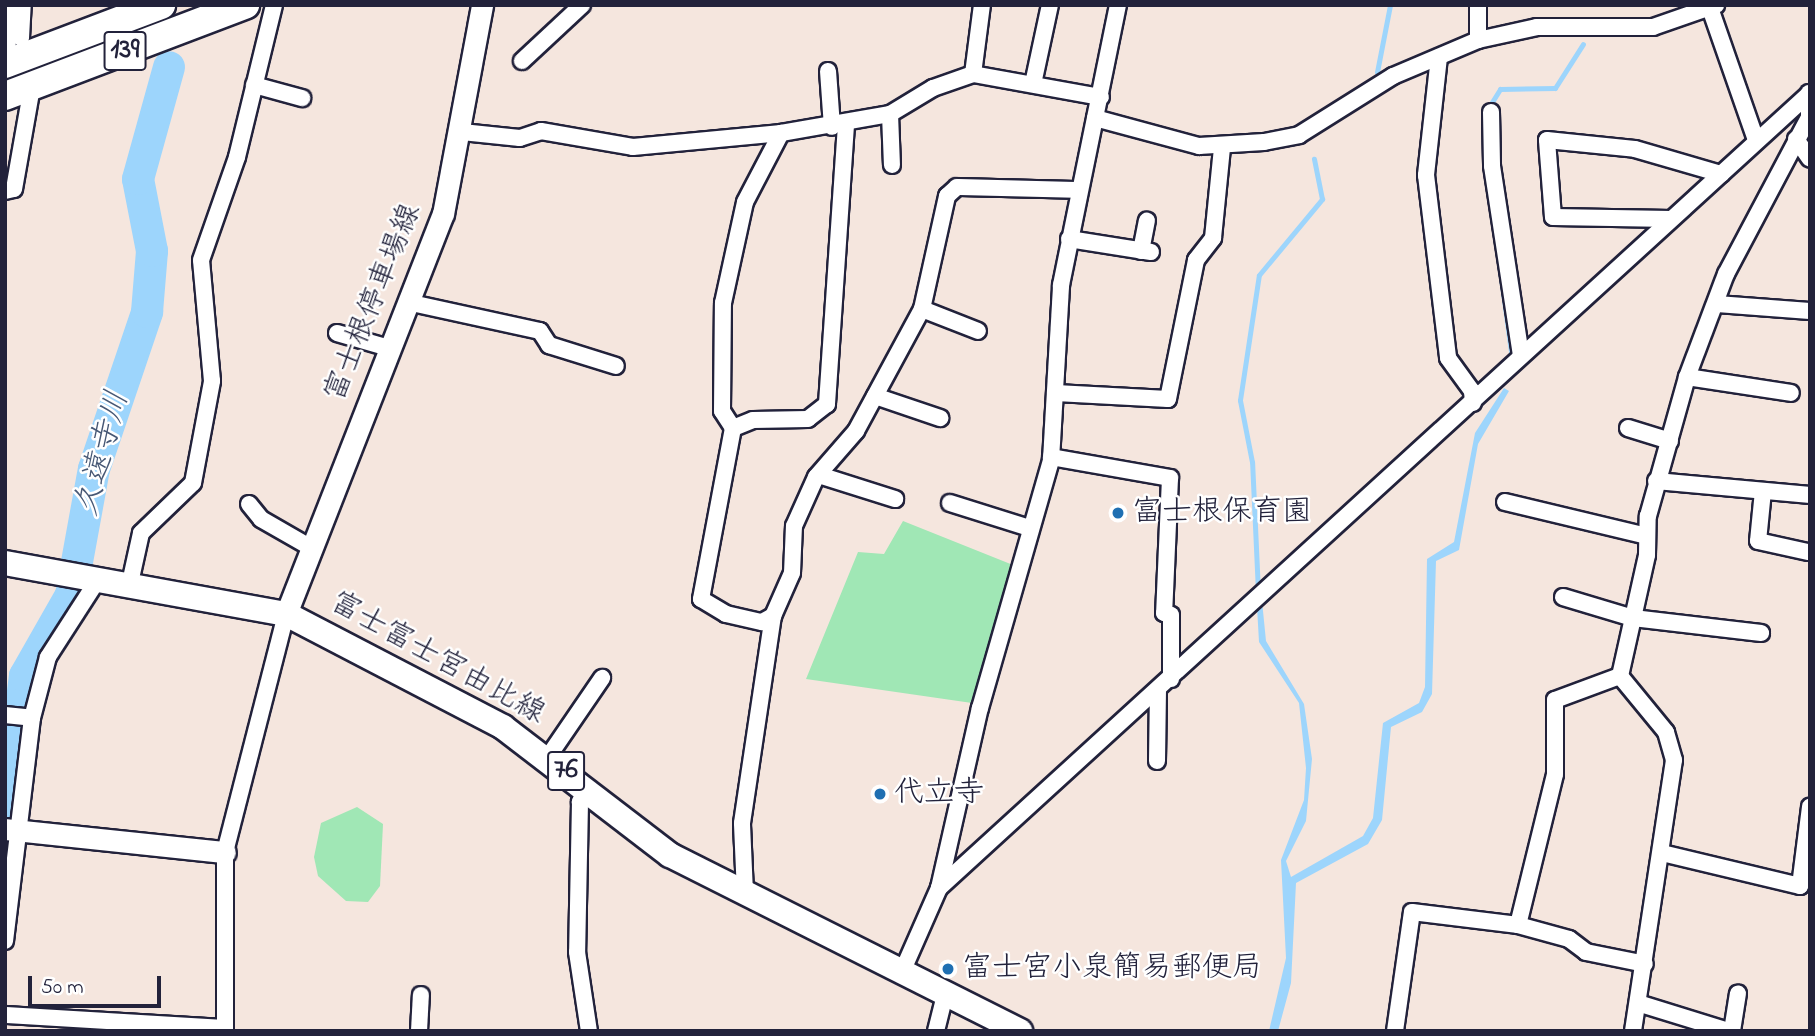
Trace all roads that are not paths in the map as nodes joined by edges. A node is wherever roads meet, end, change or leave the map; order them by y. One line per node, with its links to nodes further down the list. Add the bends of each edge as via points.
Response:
1 (11, 5): 17 (street)
2 (23, 5): 13 (street)
3 (162, 5): 17 (highway, 139)
4 (245, 5): 22 (highway, 139)
5 (274, 5): 21 (street)
6 (482, 5): 31 (main road, 富士根停車場線)
7 (582, 5): 16 (street)
8 (982, 5): 19 (street)
9 (1050, 5): 20 (street)
10 (1118, 5): 26 (street)
11 (1478, 5): 14 (street)
12 (1713, 7): 14 (street, via 1653,27 1537,27); 34 (street)
13 (21, 38)
14 (1478, 40): 15 (street)
15 (1439, 57): 35 (street, via 1393,76 1299,135); 57 (street, via 1426,175 1448,358 1472,391)
16 (522, 61)
17 (6, 64)
18 (828, 71): 30 (street)
19 (973, 74): 20 (street); 28 (street, via 933,88)
20 (1033, 84): 26 (street)
21 (254, 86): 25 (street); 77 (street, via 201,260 212,382 193,483 146,526)
22 (32, 87): 24 (highway, 139); 40 (street, via 14,189)
23 (1810, 93): 33 (street, via 1809,117); 34 (street)
24 (5, 96)
25 (303, 97)
26 (1101, 97): 29 (street)
27 (1492, 112): 51 (street, via 1492,166)
28 (890, 114): 30 (street); 37 (street)
29 (1095, 118): 35 (street); 39 (street)
30 (839, 126): 32 (street); 59 (street, via 827,404 808,419 752,420)
31 (462, 132): 32 (street, via 520,138 541,131 633,147); 44 (main road, 富士根停車場線, via 443,214)
32 (781, 133): 59 (street, via 745,202 723,303 722,411)
33 (1796, 139): 36 (street); 45 (street)
34 (1756, 140): 38 (street)
35 (1222, 148): 54 (street, via 1213,238 1196,260 1168,399)
36 (1810, 159)
37 (892, 165)
38 (1721, 174): 41 (street); 41 (street, via 1635,149 1547,140 1553,217)
39 (1077, 190): 43 (street); 46 (street, via 957,187 947,196)
40 (5, 191)
41 (1671, 219): 51 (street)
42 (1147, 221): 43 (street, via 1146,252)
43 (1069, 239): 54 (street)
44 (407, 302): 50 (main road, 富士根停車場線); 52 (street, via 540,331 549,345)
45 (1717, 304): 47 (street); 53 (street)
46 (922, 309): 48 (street); 56 (street)
47 (1810, 311)
48 (978, 331)
49 (337, 333): 50 (street)
50 (389, 348): 73 (main road, 富士根停車場線)
51 (1521, 356): 57 (street)
52 (616, 366)
53 (1687, 377): 55 (street); 61 (street)
54 (1056, 393): 62 (street)
55 (1791, 393)
56 (875, 396): 58 (street); 63 (street, via 856,431)
57 (1473, 403): 85 (street)
58 (940, 418)
59 (733, 428): 80 (street, via 701,599 726,614 762,622)
60 (1628, 428): 61 (street)
61 (1670, 441): 64 (street)
62 (1051, 457): 71 (street); 85 (street, via 1170,478 1164,613 1171,615)
63 (819, 475): 67 (street); 80 (street, via 794,526 792,573)
64 (1656, 481): 65 (street); 72 (street)
65 (1763, 491): 66 (street); 74 (street, via 1758,541)
66 (1810, 495)
67 (895, 499)
68 (1505, 502): 72 (street)
69 (950, 503): 71 (street)
70 (249, 504): 73 (street, via 261,519)
71 (1030, 528): 96 (street)
72 (1647, 536): 81 (street)
73 (308, 546): 79 (main road, 富士根停車場線)
74 (1808, 552)
75 (5, 563): 76 (main road, 富士富士宮由比線 / 76)
76 (82, 575): 77 (main road, 富士富士宮由比線 / 76); 88 (street, via 48,657)
77 (130, 583): 79 (main road, 富士富士宮由比線 / 76)
78 (1563, 597): 81 (street)
79 (286, 614): 89 (main road, 富士富士宮由比線 / 76, via 397,668); 94 (street)
80 (773, 616): 97 (street, via 741,823)
81 (1633, 618): 82 (street); 83 (street)
82 (1761, 633)
83 (1620, 676): 95 (street, via 1666,732 1674,760); 99 (street, via 1555,700 1555,774)
84 (602, 678): 89 (street)
85 (1171, 679): 86 (street)
86 (1158, 691): 90 (street); 96 (street)
87 (7, 715): 88 (street)
88 (30, 718): 93 (street)
89 (548, 757): 91 (main road, 富士富士宮由比線 / 76)
90 (1157, 761)
91 (587, 788): 97 (main road, 富士富士宮由比線 / 76, via 670,855); 110 (street, via 580,802 577,952)
92 (1810, 807): 95 (street, via 1800,886)
93 (13, 830): 94 (main road); 98 (street)
94 (225, 852): 108 (street)
95 (1662, 853): 101 (street)
96 (939, 888): 102 (street)
97 (745, 892): 102 (main road, 富士富士宮由比線 / 76)
98 (7, 920): 100 (street)
99 (1518, 925): 101 (street, via 1569,939 1586,953); 113 (street, via 1412,912)
100 (5, 941)
101 (1645, 964): 106 (street)
102 (902, 972): 104 (main road, 富士富士宮由比線 / 76)
103 (1738, 993): 115 (street)
104 (946, 994): 111 (street); 112 (main road, 富士富士宮由比線 / 76)
105 (421, 995): 109 (street)
106 (1641, 1004): 114 (street); 115 (street)
107 (5, 1015): 108 (street)
108 (225, 1029)
109 (419, 1031)
110 (589, 1031)
111 (936, 1031)
112 (1020, 1031)
113 (1395, 1031)
114 (1633, 1031)
115 (1731, 1031)

